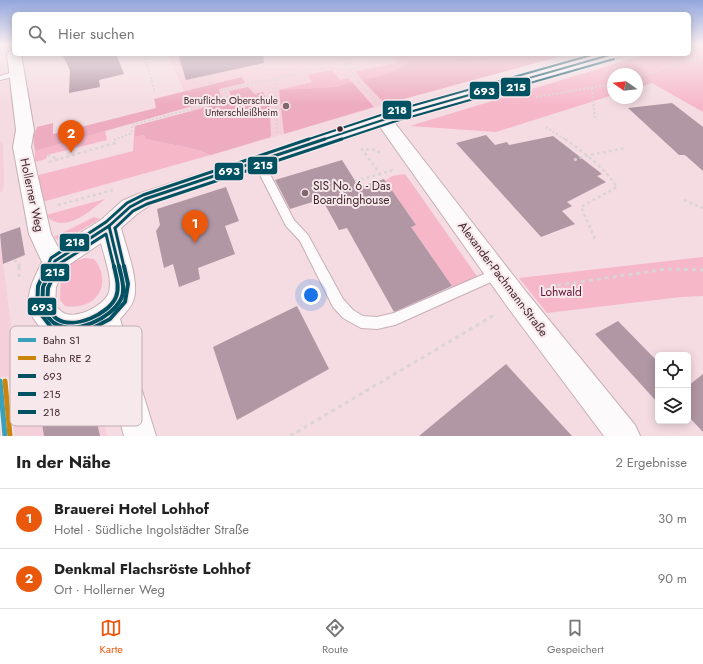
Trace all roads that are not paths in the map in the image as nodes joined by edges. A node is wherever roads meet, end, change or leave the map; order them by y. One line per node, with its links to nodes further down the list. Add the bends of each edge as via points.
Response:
1 (16, 64): 3 (street, Hollerner Weg)
2 (573, 64): 5 (street)
3 (17, 73): 4 (lane); 8 (street, Hollerner Weg, via 26,132 22,147 40,234)
4 (0, 78)
5 (382, 112): 6 (street); 9 (street, Alexander-Pachmann-Straße)
6 (258, 161): 7 (street, via 145,199 130,207); 9 (lane, via 290,223 304,238 338,303 348,314 361,322 377,323 395,319)
7 (109, 226): 8 (street); 10 (street, via 123,284 121,299)
8 (55, 261): 11 (street, via 43,287 42,310 54,323)
9 (498, 273): 16 (street, Alexander-Pachmann-Straße)
10 (106, 316): 12 (street, via 88,325); 13 (street)
11 (65, 326)
12 (78, 326)
13 (109, 326)
14 (137, 426): 15 (street)
15 (140, 436)
16 (624, 436)

